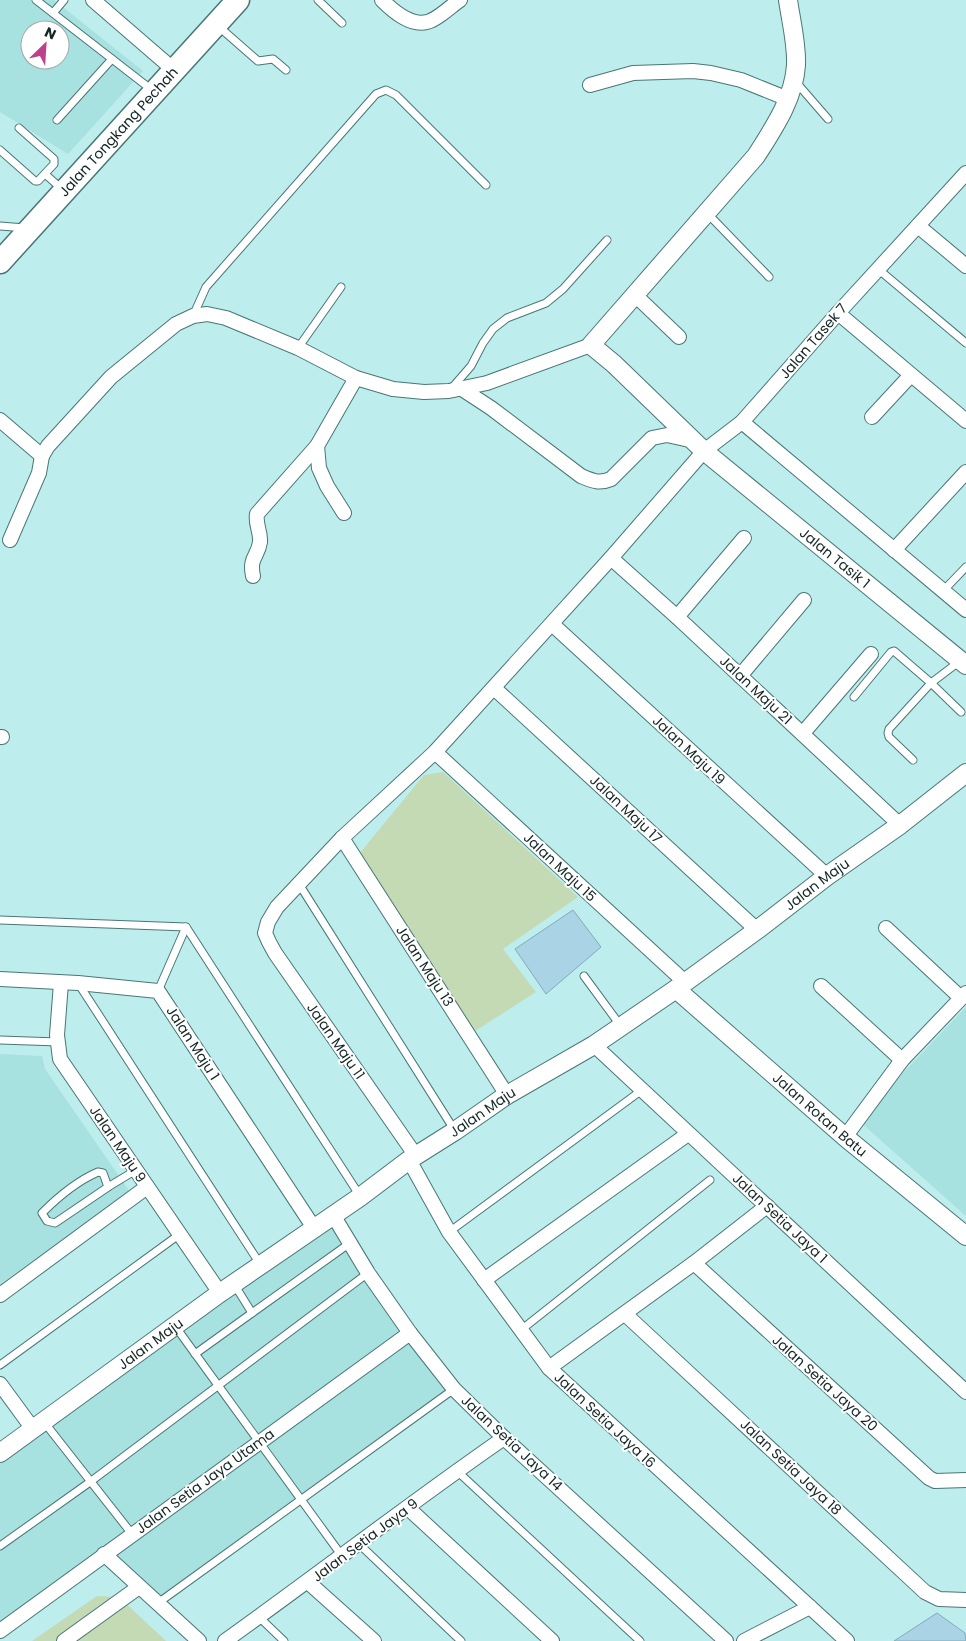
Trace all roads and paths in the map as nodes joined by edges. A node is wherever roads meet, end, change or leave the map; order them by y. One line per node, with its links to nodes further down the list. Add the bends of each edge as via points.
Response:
1 (36, 0): 9 (lane)
2 (64, 0): 9 (lane)
3 (93, 0): 13 (street)
4 (238, 0): 10 (main road, Jalan Tongkang Pechah)
5 (318, 0): 11 (lane)
6 (382, 0): 7 (street, via 402,17 427,22)
7 (460, 0)
8 (788, 0): 15 (street, via 795,48)
9 (53, 13): 12 (lane)
10 (216, 24): 13 (main road, Jalan Tongkang Pechah); 14 (lane, via 258,61 273,59)
11 (342, 24)
12 (112, 59): 17 (lane); 20 (lane)
13 (174, 70): 17 (main road, Jalan Tongkang Pechah)
14 (286, 70)
15 (793, 79): 18 (street); 19 (lane)
16 (590, 85): 18 (street, via 633,73 693,71 741,80)
17 (154, 92): 26 (main road, Jalan Tongkang Pechah)
18 (788, 99): 27 (street, via 756,156)
19 (828, 119)
20 (57, 120)
21 (19, 128): 24 (lane, via 54,160)
22 (0, 150): 24 (lane, via 33,180 38,181)
23 (966, 173): 29 (street, Jalan Tasek 7)
24 (44, 174): 26 (lane)
25 (486, 185): 39 (lane, via 396,95 386,90 376,94 206,287)
26 (64, 191): 30 (main road, Jalan Tongkang Pechah)
27 (707, 212): 35 (lane); 37 (street)
28 (0, 226): 30 (lane)
29 (918, 226): 33 (street); 34 (street, Jalan Tasek 7)
30 (30, 228): 32 (main road, Jalan Tongkang Pechah)
31 (607, 240): 46 (lane, via 546,303 506,318 493,329)
32 (0, 262)
33 (966, 266)
34 (878, 268): 38 (street, Jalan Tasek 7); 41 (lane)
35 (769, 277)
36 (341, 288): 43 (lane)
37 (634, 294): 40 (street); 42 (street)
38 (838, 312): 44 (street); 49 (street, Jalan Tasek 7)
39 (193, 316): 43 (street, via 207,314 226,318); 53 (street, via 176,324 111,376)
40 (679, 337)
41 (966, 343)
42 (591, 345): 46 (street, via 487,383); 52 (street, Jalan Tasik 1)
43 (298, 348): 45 (street)
44 (910, 376): 47 (street); 50 (street)
45 (356, 378): 46 (street, via 393,389); 51 (street)
46 (455, 390): 52 (street, via 491,408 581,476 595,482 611,479 652,438 667,435)
47 (872, 417)
48 (0, 420): 53 (street)
49 (742, 422): 52 (street, Jalan Tasek 7); 58 (street)
50 (966, 422)
51 (317, 446): 55 (street, via 319,468); 61 (street, via 257,514 260,541 251,566)
52 (699, 446): 59 (street, Jalan Tasek 7); 68 (street, Jalan Tasik 1)
53 (42, 456): 57 (street, via 39,473)
54 (966, 472): 58 (street)
55 (344, 513)
56 (744, 538): 65 (street)
57 (10, 540)
58 (894, 550): 62 (street)
59 (611, 558): 65 (street, Jalan Maju 21); 66 (street, Jalan Tasek 7)
60 (966, 567): 62 (lane)
61 (253, 576)
62 (943, 591): 64 (street)
63 (804, 600): 69 (street)
64 (966, 610)
65 (677, 616): 69 (street, Jalan Maju 21)
66 (552, 624): 71 (street, Jalan Tasek 7); 80 (street, Jalan Maju 19)
67 (871, 654): 74 (street)
68 (963, 663): 70 (lane)
69 (740, 676): 74 (street, Jalan Maju 21)
70 (932, 684): 72 (lane, via 894,651); 73 (lane); 76 (lane, via 889,729 889,737)
71 (494, 688): 75 (street, Jalan Tasek 7); 86 (street, Jalan Maju 17)
72 (854, 697)
73 (961, 712)
74 (803, 733): 78 (street, Jalan Maju 21)
75 (434, 752): 79 (street, Jalan Tasek 7); 91 (street, Jalan Maju 15)
76 (913, 760)
77 (966, 773): 78 (street, Jalan Maju)
78 (900, 824): 80 (street, Jalan Maju)
79 (342, 838): 81 (street, Jalan Tasek 7); 101 (street, Jalan Maju 13)
80 (826, 876): 86 (street, Jalan Maju)
81 (299, 884): 83 (street, Jalan Tasek 7); 102 (lane)
82 (0, 920): 84 (lane)
83 (268, 922): 105 (street, Jalan Maju 11, via 265,933 275,953)
84 (186, 926): 93 (lane); 110 (lane)
85 (886, 928): 94 (street)
86 (758, 930): 91 (street, Jalan Maju)
87 (584, 976): 95 (lane)
88 (0, 979): 89 (street, Jalan Maju 1)
89 (61, 983): 90 (street, Jalan Maju 1); 97 (street, Jalan Maju 9)
90 (78, 983): 93 (street, Jalan Maju 1); 119 (lane)
91 (681, 986): 95 (street, Jalan Maju); 104 (street, Jalan Rotan Batu)
92 (821, 986): 99 (street)
93 (158, 991): 113 (street, Jalan Maju 1)
94 (964, 996): 99 (street)
95 (621, 1026): 98 (street, Jalan Maju)
96 (0, 1040): 97 (lane)
97 (58, 1042): 106 (street, Jalan Maju 9, via 60,1059)
98 (594, 1045): 100 (street, Jalan Setia Jaya 1); 101 (street, Jalan Maju)
99 (902, 1060): 104 (street)
100 (642, 1090): 103 (street, Jalan Setia Jaya 1); 114 (lane)
101 (507, 1095): 102 (street, Jalan Maju)
102 (455, 1131): 105 (street, Jalan Maju)
103 (688, 1134): 111 (street, Jalan Setia Jaya 1); 121 (street)
104 (845, 1136): 116 (street, Jalan Rotan Batu)
105 (412, 1158): 110 (street, Jalan Maju); 114 (street, Jalan Setia Jaya 16)
106 (136, 1170): 108 (street, Jalan Maju 9); 109 (lane)
107 (710, 1180): 127 (lane)
108 (147, 1186): 115 (street, Jalan Maju 9); 123 (street)
109 (108, 1187): 109 (lane, via 55,1223 47,1221 42,1212 86,1177 98,1172 103,1173)
110 (360, 1197): 112 (street, Jalan Maju)
111 (767, 1206): 118 (street); 135 (street, Jalan Setia Jaya 1)
112 (333, 1215): 113 (street, Jalan Maju); 117 (street, Jalan Setia Jaya 14)
113 (314, 1228): 119 (street, Jalan Maju)
114 (449, 1232): 121 (street, Jalan Setia Jaya 16)
115 (180, 1234): 122 (street, Jalan Maju 9); 130 (lane)
116 (966, 1236)
117 (350, 1243): 120 (street, Jalan Setia Jaya 14); 124 (lane)
118 (694, 1263): 125 (street); 141 (street, Jalan Setia Jaya 20, via 929,1478 935,1481)
119 (261, 1265): 122 (street, Jalan Maju)
120 (368, 1273): 128 (street, Jalan Setia Jaya 14); 133 (lane)
121 (484, 1280): 127 (street, Jalan Setia Jaya 16)
122 (227, 1288): 124 (lane); 126 (street, Jalan Maju)
123 (0, 1294)
124 (252, 1313): 129 (lane)
125 (625, 1314): 131 (street); 152 (street, Jalan Setia Jaya 18, via 925,1592 939,1599)
126 (175, 1326): 129 (lane); 136 (street, Jalan Maju)
127 (521, 1330): 131 (street, Jalan Setia Jaya 16)
128 (410, 1333): 134 (street, Jalan Setia Jaya 14); 138 (street, Jalan Setia Jaya Utama)
129 (195, 1354): 133 (lane)
130 (0, 1365)
131 (549, 1368): 154 (street, Jalan Setia Jaya 16)
132 (0, 1384): 136 (street)
133 (218, 1386): 138 (lane); 142 (lane)
134 (454, 1389): 137 (street, Jalan Setia Jaya 14); 143 (lane)
135 (966, 1392)
136 (39, 1426): 139 (street, Jalan Maju); 142 (lane)
137 (504, 1438): 140 (street, Jalan Setia Jaya 9); 165 (street, Jalan Setia Jaya 14)
138 (259, 1442): 143 (lane); 145 (street, Jalan Setia Jaya Utama)
139 (0, 1453)
140 (457, 1471): 144 (street, Jalan Setia Jaya 9); 164 (lane)
141 (966, 1480)
142 (90, 1482): 145 (lane); 147 (lane)
143 (301, 1500): 149 (lane); 153 (lane)
144 (408, 1508): 146 (street, Jalan Setia Jaya 9); 163 (street)
145 (132, 1534): 148 (street, Jalan Setia Jaya Utama)
146 (358, 1544): 149 (street, Jalan Setia Jaya 9); 162 (lane)
147 (0, 1546)
148 (104, 1554): 151 (street); 156 (street, Jalan Setia Jaya Utama)
149 (342, 1556): 150 (street, Jalan Setia Jaya 9)
150 (308, 1582): 155 (street, Jalan Setia Jaya 9); 161 (street)
151 (140, 1587): 153 (street); 157 (street)
152 (966, 1600)
153 (158, 1604): 158 (street)
154 (810, 1607): 166 (street); 167 (street, Jalan Setia Jaya 16)
155 (259, 1617): 159 (street, Jalan Setia Jaya 9); 160 (lane)
156 (0, 1630)
157 (64, 1641)
158 (199, 1641)
159 (225, 1641)
160 (284, 1641)
161 (374, 1641)
162 (461, 1641)
163 (552, 1641)
164 (640, 1641)
165 (726, 1641)
166 (744, 1641)
167 (847, 1641)

